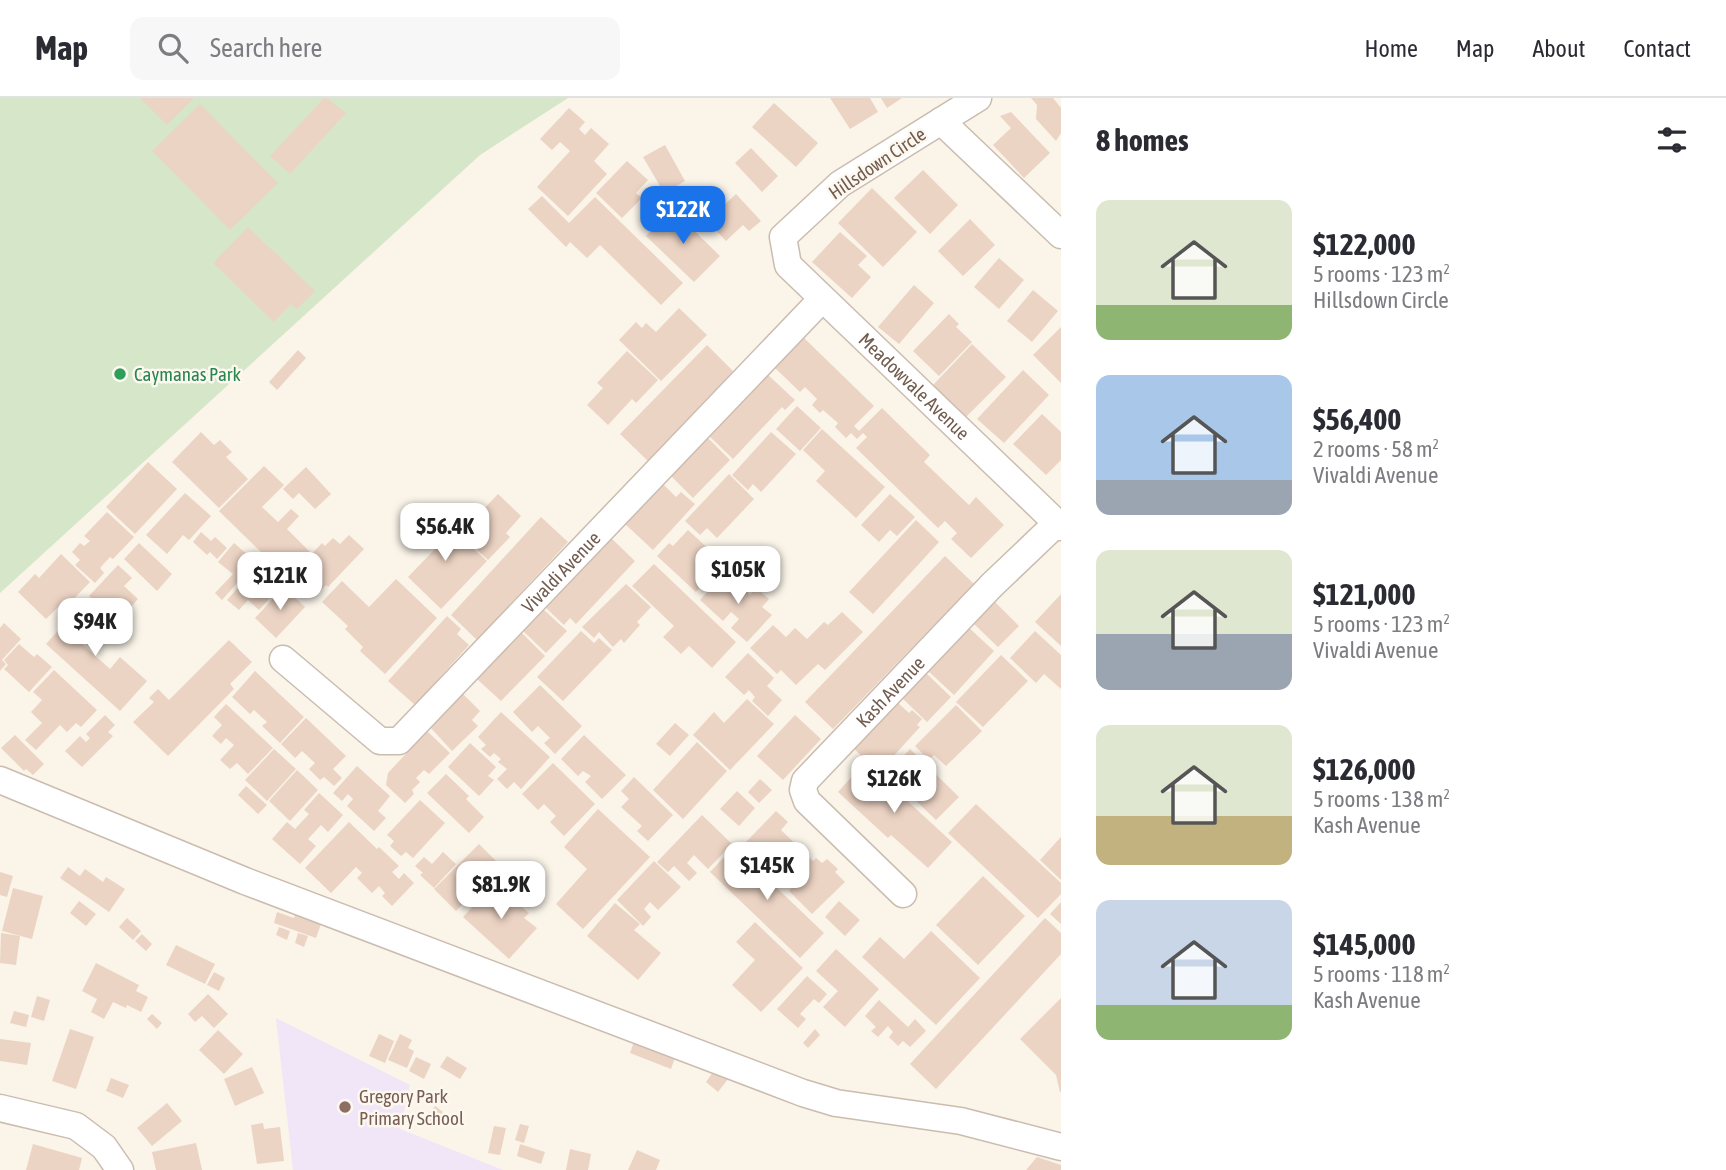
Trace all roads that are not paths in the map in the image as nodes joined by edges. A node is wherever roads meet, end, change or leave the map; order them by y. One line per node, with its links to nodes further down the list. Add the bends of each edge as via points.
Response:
1 (978, 98): 2 (street, Hillsdown Circle)
2 (941, 121): 3 (street); 4 (street, Hillsdown Circle, via 840,184)
3 (1061, 235)
4 (783, 237): 5 (street, Meadowvale Avenue, via 788,265)
5 (822, 299): 6 (street, Meadowvale Avenue); 7 (street, Vivaldi Avenue, via 399,741 380,741)
6 (1059, 525): 9 (street, Kash Avenue, via 992,585 805,781 807,801)
7 (283, 659)
8 (0, 780): 11 (street, via 245,881 803,1093 836,1103 961,1121)
9 (903, 894)
10 (0, 1108): 12 (street, via 76,1126 104,1147)
11 (1061, 1147)
12 (120, 1170)

